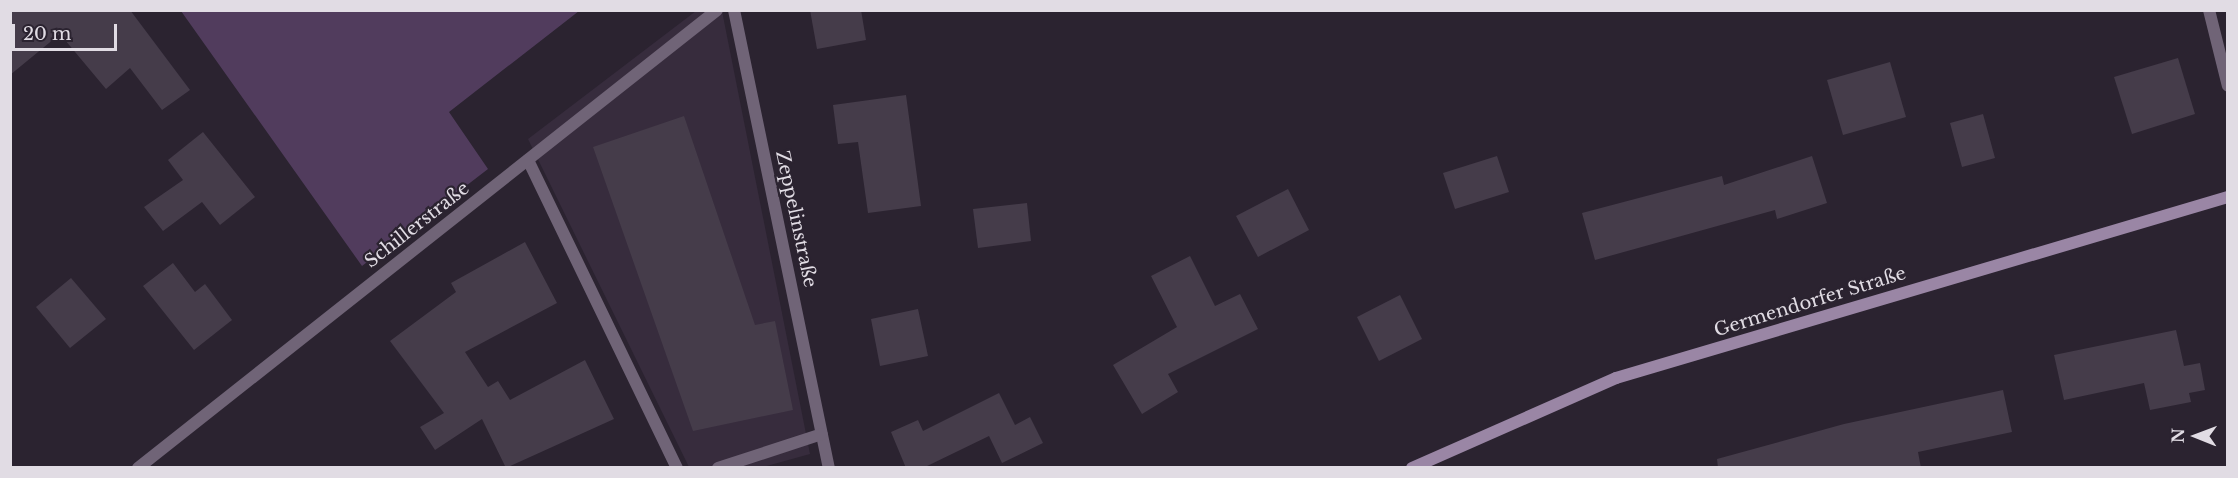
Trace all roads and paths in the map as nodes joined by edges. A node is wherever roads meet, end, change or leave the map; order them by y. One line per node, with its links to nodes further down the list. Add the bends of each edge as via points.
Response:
1 (717, 10): 5 (street, Schillerstraße)
2 (734, 10): 7 (street, Zeppelinstraße)
3 (2209, 10): 4 (street)
4 (2228, 86)
5 (528, 160): 8 (street, Schillerstraße); 9 (street)
6 (2228, 197): 12 (main road, Germendorfer Straße, via 1616,378)
7 (822, 434): 10 (street); 11 (street, Zeppelinstraße)
8 (138, 468)
9 (677, 468)
10 (718, 468)
11 (829, 468)
12 (1412, 468)

